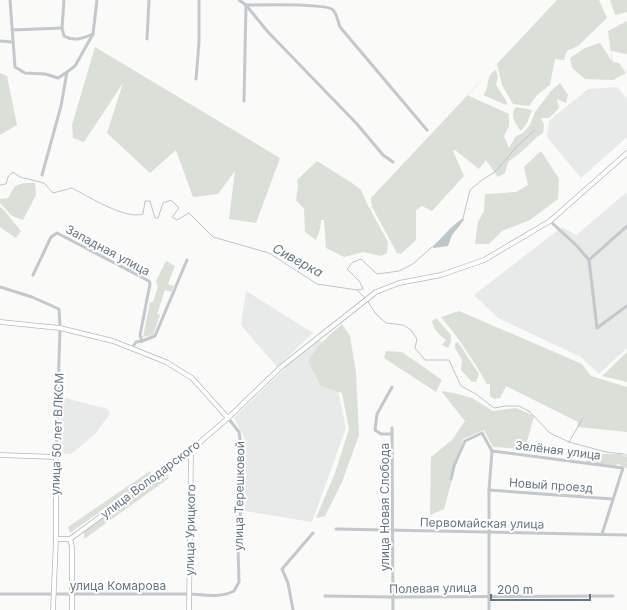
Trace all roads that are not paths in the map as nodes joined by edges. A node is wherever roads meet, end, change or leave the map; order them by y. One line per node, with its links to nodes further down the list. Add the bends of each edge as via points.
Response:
1 (10, 0): 9 (street)
2 (64, 0): 8 (street)
3 (97, 0): 10 (street)
4 (148, 0): 11 (street)
5 (199, 0): 15 (street)
6 (239, 0): 7 (street)
7 (246, 5): 16 (street); 17 (street, via 329,7 333,10 340,27); 19 (street, via 268,32 357,124 383,156)
8 (62, 28): 9 (street); 10 (street, via 67,38 81,39)
9 (12, 30): 13 (street)
10 (93, 34): 14 (street, via 74,66)
11 (147, 39)
12 (0, 41): 13 (street)
13 (13, 42): 14 (street, via 15,67 25,73 45,74 58,78)
14 (67, 72): 20 (street, via 61,106)
15 (196, 79)
16 (244, 101)
17 (427, 130)
18 (627, 153): 21 (main road)
19 (392, 162)
20 (42, 175)
21 (550, 221): 24 (street); 33 (main road, улица Володарского, via 484,260 441,275 376,292 281,367)
22 (627, 226): 24 (street)
23 (187, 260): 30 (street, via 154,336)
24 (589, 260): 27 (street, via 596,328)
25 (34, 275): 30 (street, Западная улица, via 51,238 57,233 149,281 140,335)
26 (0, 287): 29 (street, via 32,297 59,310)
27 (627, 306)
28 (0, 322): 29 (main road, улица Терешковой)
29 (60, 328): 31 (main road, улица Терешковой); 39 (street, улица 50 лет ВЛКСМ)
30 (142, 341): 31 (street, via 136,342)
31 (132, 348): 33 (main road, улица Терешковой, via 166,362 192,378)
32 (392, 387): 35 (street, via 377,414 375,430 381,434)
33 (228, 418): 36 (main road, улица Володарского); 51 (street, улица Терешковой, via 239,432 242,445 239,582)
34 (392, 428): 35 (street, улица Новая Слобода)
35 (392, 434): 44 (street, улица Новая Слобода)
36 (191, 450): 50 (main road, улица Володарского); 55 (main road, улица Урицкого)
37 (492, 451): 40 (street, via 482,433 466,441); 41 (street); 42 (street, Зелёная улица, via 623,468)
38 (0, 455): 39 (main road)
39 (56, 457): 49 (main road, улица 50 лет ВЛКСМ)
40 (451, 479)
41 (489, 490): 42 (street, Новый проезд); 45 (street)
42 (613, 498): 47 (street)
43 (336, 529): 44 (street, Первомайская улица)
44 (393, 530): 45 (street, Первомайская улица); 59 (street, улица Новая Слобода)
45 (489, 532): 47 (street, Первомайская улица); 57 (street)
46 (313, 533): 63 (street, via 282,569 288,583)
47 (602, 534): 48 (street, Первомайская улица)
48 (627, 534)
49 (56, 539): 50 (main road); 53 (main road, улица 50 лет ВЛКСМ)
50 (70, 539): 54 (main road)
51 (234, 591): 55 (street, улица Комарова, via 217,595)
52 (0, 594): 53 (street, улица Комарова)
53 (53, 594): 54 (street, улица Комарова); 60 (main road, улица 50 лет ВЛКСМ)
54 (72, 594): 55 (street, улица Комарова); 61 (main road)
55 (190, 594): 62 (main road, улица Урицкого)
56 (325, 596): 59 (street, Полевая улица)
57 (489, 596): 58 (street, Полевая улица); 59 (street, Полевая улица); 65 (street)
58 (613, 596)
59 (393, 597): 64 (street, улица Новая Слобода)
60 (53, 610)
61 (72, 610)
62 (189, 610)
63 (293, 610)
64 (393, 610)
65 (489, 610)

